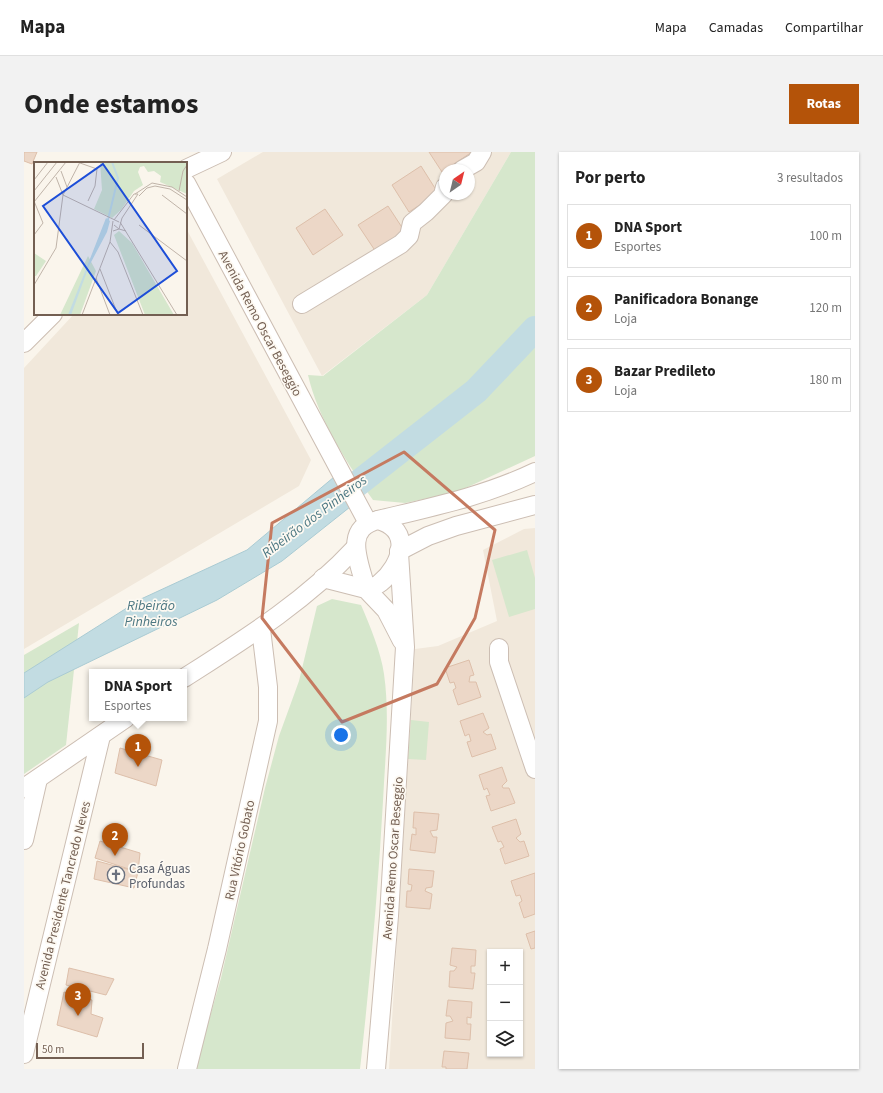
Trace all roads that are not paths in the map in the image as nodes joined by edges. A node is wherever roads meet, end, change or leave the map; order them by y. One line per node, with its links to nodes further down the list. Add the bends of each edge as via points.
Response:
1 (190, 152): 4 (street)
2 (222, 152): 6 (street)
3 (482, 152): 5 (street)
4 (185, 162)
5 (472, 164)
6 (187, 169)
7 (187, 185): 14 (street, Avenida Remo Oscar Beseggio, via 358,504)
8 (439, 199): 9 (street, via 412,223 409,236 401,244)
9 (302, 304)
10 (52, 315): 11 (street)
11 (24, 343)
12 (535, 472): 14 (street, via 473,497)
13 (535, 505): 16 (street, via 456,526 428,536)
14 (373, 521): 15 (street, via 360,529 356,537); 16 (street, Avenida Remo Oscar Beseggio, via 389,523 397,530 401,540)
15 (356, 547): 17 (street); 18 (street)
16 (399, 552): 18 (street, via 394,567 380,584); 20 (street, Avenida Remo Oscar Beseggio)
17 (323, 578): 18 (street); 19 (street)
18 (366, 589): 20 (street, via 386,610)
19 (261, 629): 22 (street); 29 (street, Rua Vitório Gobato, via 268,687 268,721 217,949)
20 (405, 647): 30 (street, Avenida Remo Oscar Beseggio, via 389,916)
21 (499, 648): 25 (street, via 499,662)
22 (187, 676)
23 (122, 721): 24 (street)
24 (101, 736): 26 (street); 28 (street, Avenida Presidente Tancredo Neves)
25 (535, 769)
26 (31, 784): 27 (street)
27 (24, 840)
28 (24, 1054)
29 (187, 1069)
30 (376, 1069)

